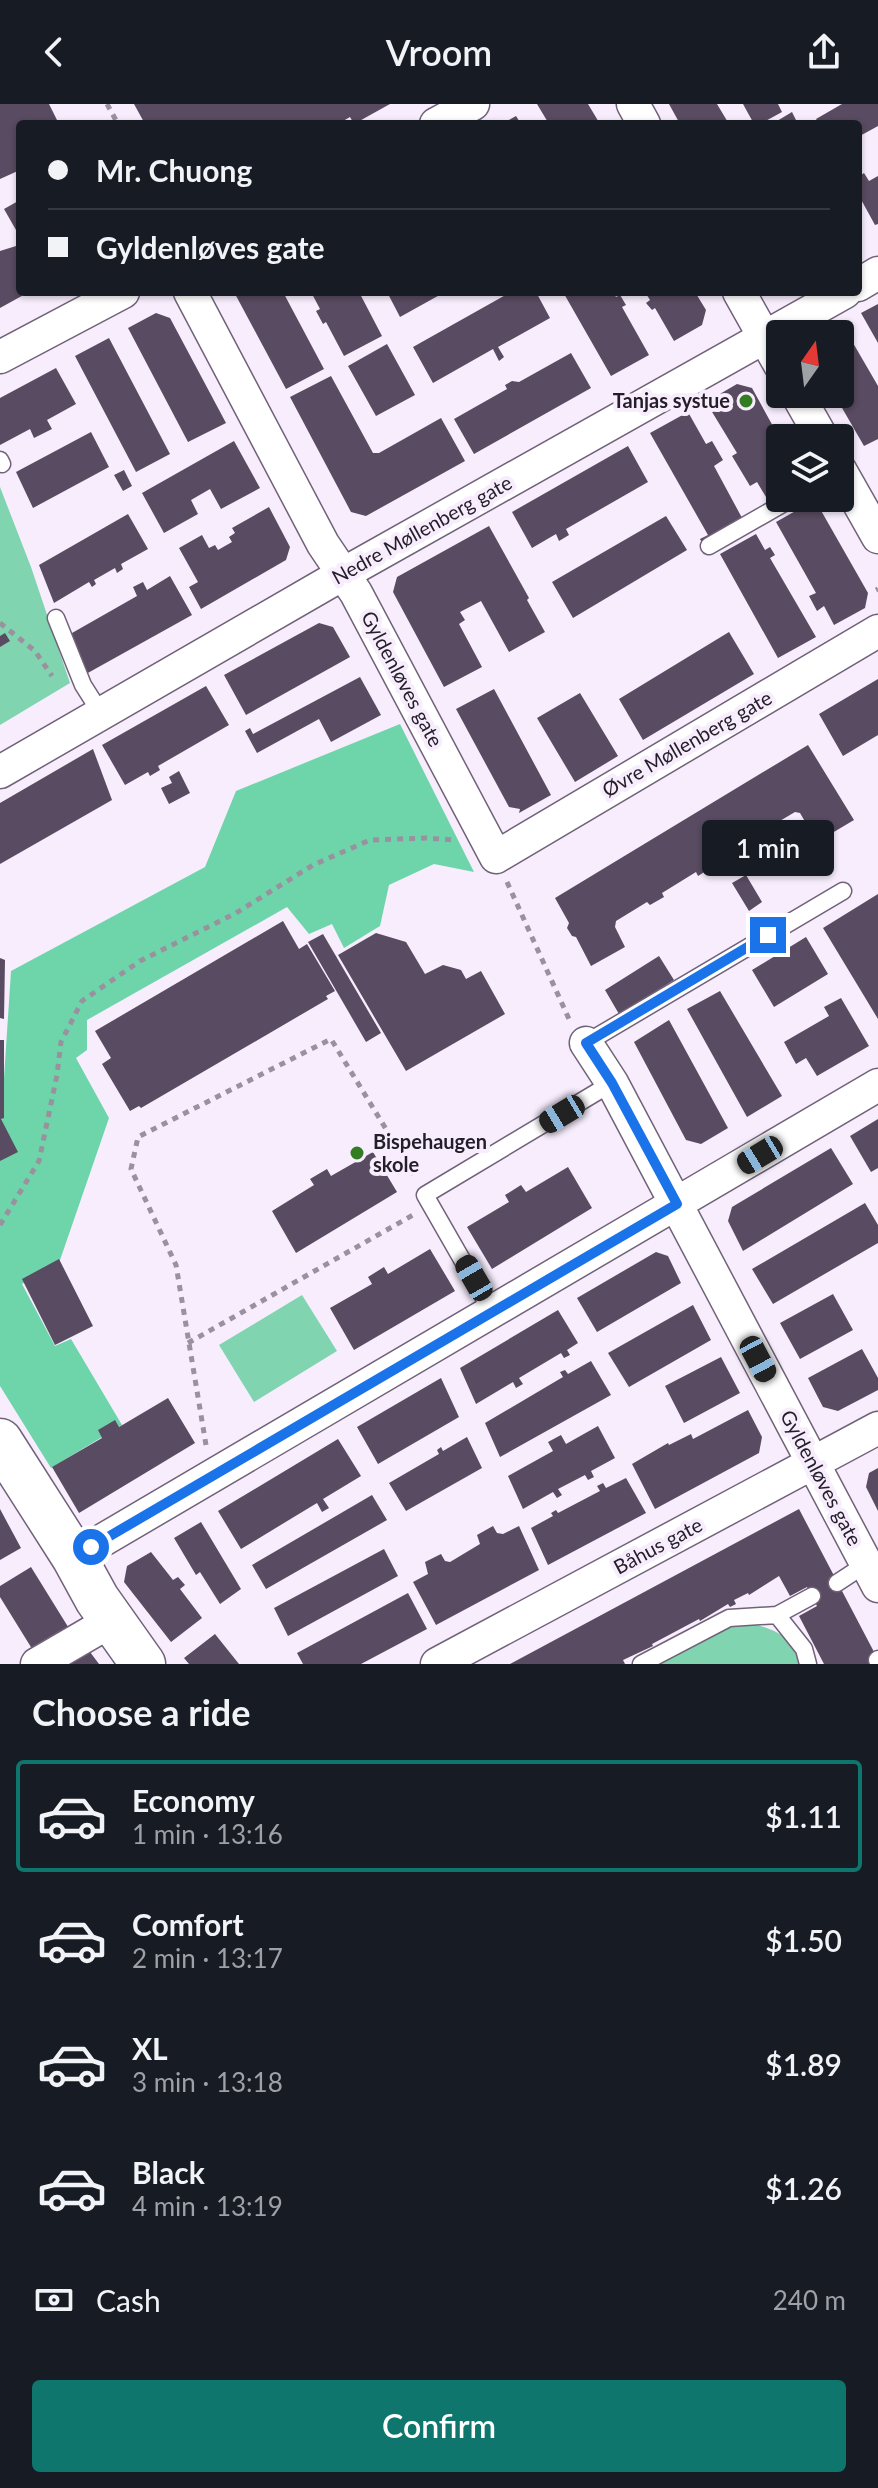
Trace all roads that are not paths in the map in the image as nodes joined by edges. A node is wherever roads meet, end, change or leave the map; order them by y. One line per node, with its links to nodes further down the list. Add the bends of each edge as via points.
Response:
1 (473, 104): 2 (street)
2 (443, 120)
3 (115, 296): 10 (street)
4 (192, 296): 15 (street, Gyldenløves gate)
5 (741, 296): 8 (street)
6 (840, 296): 7 (street, Nedre Møllenberg gate)
7 (810, 320)
8 (766, 340)
9 (766, 354): 15 (street, Nedre Møllenberg gate)
10 (0, 357)
11 (854, 495): 13 (street)
12 (768, 512): 14 (lane)
13 (878, 537)
14 (709, 546)
15 (343, 574): 18 (street, Nedre Møllenberg gate); 20 (street, Gyldenløves gate)
16 (56, 618): 18 (lane)
17 (878, 631): 20 (street, Øvre Møllenberg gate)
18 (95, 719): 19 (street, Nedre Møllenberg gate)
19 (0, 772)
20 (496, 857)
21 (843, 891): 22 (lane)
22 (586, 1043): 23 (street, Gyldenløves gate)
23 (612, 1083): 25 (street, Gyldenløves gate); 26 (lane, via 428,1200)
24 (878, 1085): 25 (street)
25 (677, 1204): 26 (street); 28 (street, Gyldenløves gate)
26 (492, 1312): 30 (street)
27 (878, 1428): 28 (street, Båhus gate)
28 (813, 1463): 31 (street, Gyldenløves gate); 38 (street, Båhus gate)
29 (6, 1464): 30 (street)
30 (74, 1557): 35 (street)
31 (874, 1569): 32 (lane)
32 (837, 1583)
33 (812, 1596): 34 (lane)
34 (777, 1615): 39 (lane, via 729,1618); 40 (lane, via 804,1649)
35 (111, 1621): 36 (street); 37 (street)
36 (37, 1664)
37 (143, 1664)
38 (437, 1664)
39 (641, 1664)
40 (808, 1664)

